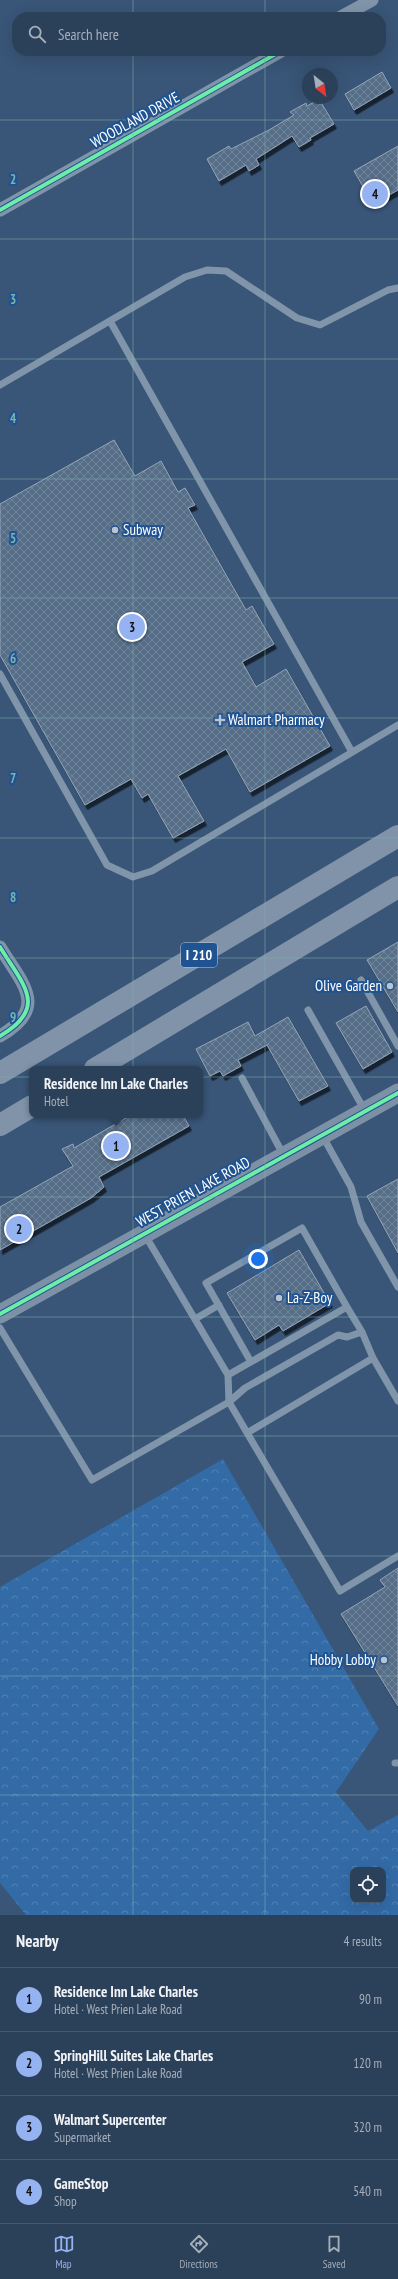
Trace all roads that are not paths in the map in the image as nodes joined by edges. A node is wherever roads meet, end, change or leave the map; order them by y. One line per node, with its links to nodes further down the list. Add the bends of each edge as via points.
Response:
1 (372, 0): 2 (street)
2 (350, 12)
3 (272, 56): 4 (street, WOODLAND DRIVE)
4 (0, 210)
5 (398, 288): 6 (lane, via 388,290 320,325 297,318 226,271 207,270 185,277)
6 (110, 321): 7 (lane); 10 (lane)
7 (0, 385)
8 (0, 674): 10 (lane, via 107,865 133,877 152,871)
9 (398, 725): 10 (lane)
10 (352, 752)
11 (398, 821): 13 (highway, via 375,836)
12 (398, 836): 13 (highway, I 210)
13 (332, 876): 23 (highway, I 210)
14 (398, 887): 19 (highway)
15 (398, 904): 19 (highway)
16 (0, 947): 20 (street, via 27,992 28,1007 15,1027)
17 (361, 980): 21 (lane)
18 (308, 1010): 27 (lane)
19 (193, 1011): 22 (highway)
20 (0, 1036)
21 (398, 1046)
22 (99, 1066)
23 (0, 1073)
24 (242, 1078): 30 (lane)
25 (398, 1093): 27 (street, WEST PRIEN LAKE ROAD)
26 (29, 1108): 28 (highway)
27 (365, 1111): 29 (street, WEST PRIEN LAKE ROAD)
28 (0, 1125)
29 (322, 1135): 30 (street, WEST PRIEN LAKE ROAD); 32 (lane, via 351,1187 361,1222)
30 (284, 1156): 31 (street, WEST PRIEN LAKE ROAD)
31 (144, 1233): 35 (street, WEST PRIEN LAKE ROAD); 36 (lane)
32 (398, 1287)
33 (219, 1305): 34 (lane, via 206,1283 302,1228); 36 (lane); 40 (lane)
34 (347, 1307): 38 (lane); 40 (lane)
35 (0, 1314)
36 (195, 1319): 41 (lane)
37 (0, 1328): 43 (lane, via 92,1480)
38 (362, 1332): 39 (lane); 43 (lane, via 347,1337 338,1335 245,1388)
39 (373, 1358): 42 (lane); 44 (lane)
40 (251, 1362): 41 (lane)
41 (228, 1375): 43 (lane)
42 (398, 1401)
43 (229, 1402): 44 (lane)
44 (247, 1433): 45 (lane, via 340,1590)
45 (398, 1556)

